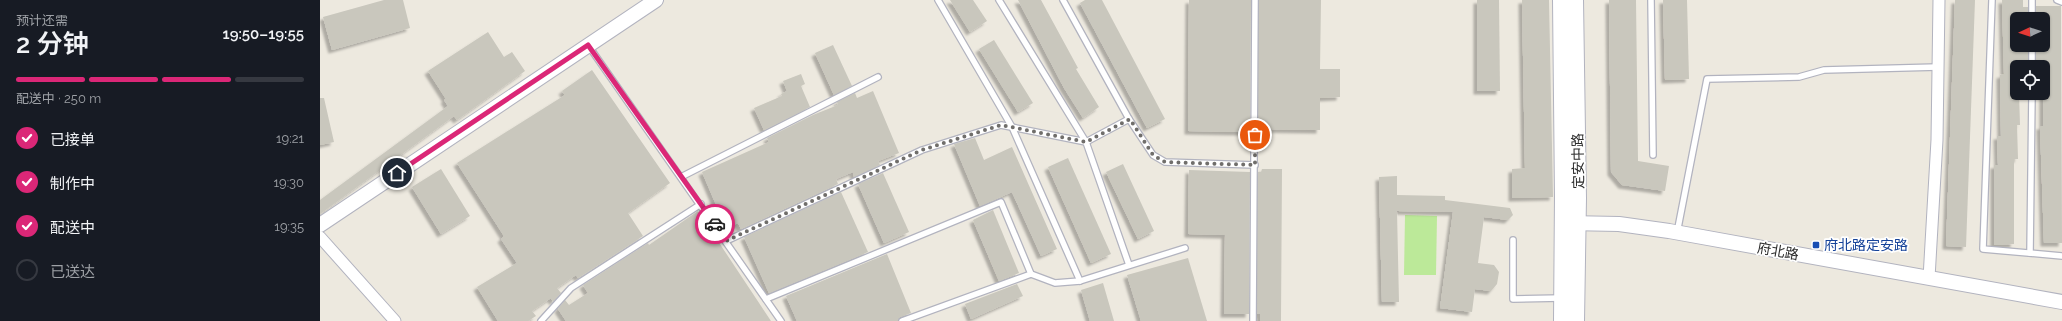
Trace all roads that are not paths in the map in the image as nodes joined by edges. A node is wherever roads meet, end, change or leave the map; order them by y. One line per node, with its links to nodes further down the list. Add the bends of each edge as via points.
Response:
1 (656, 0): 15 (street)
2 (938, 0): 20 (lane)
3 (999, 0): 21 (lane)
4 (1063, 0): 19 (lane)
5 (1255, 0): 23 (lane)
6 (1561, 0): 26 (main road, 定安中路)
7 (1575, 0): 26 (main road, 定安中路)
8 (1651, 0): 22 (lane)
9 (1939, 0): 16 (street)
10 (1992, 0): 33 (lane, via 1982,249)
11 (2032, 0): 14 (lane)
12 (2056, 0): 13 (lane)
13 (2062, 2)
14 (2032, 12)
15 (588, 45): 24 (lane); 27 (street)
16 (1938, 67): 28 (lane, via 1824,70 1799,77 1707,79); 37 (street, via 1937,140)
17 (878, 77): 24 (lane)
18 (2032, 100): 33 (lane)
19 (1130, 119): 21 (lane); 23 (lane, via 1153,155 1165,162)
20 (1012, 127): 21 (lane); 31 (lane, via 1001,125 922,150); 38 (lane)
21 (1086, 142): 35 (lane)
22 (1653, 155)
23 (1255, 165): 46 (lane)
24 (682, 177): 25 (lane)
25 (701, 204): 31 (lane); 44 (lane, via 571,288)
26 (1570, 223): 28 (street, 府北路, via 1619,224); 39 (main road, 定安中路); 48 (main road, 定安中路)
27 (320, 225)
28 (1677, 233): 37 (street, 府北路)
29 (320, 236): 43 (street)
30 (1513, 240): 39 (lane, via 1513,299)
31 (726, 241): 40 (lane)
32 (1185, 248): 35 (lane)
33 (2030, 253): 34 (lane)
34 (2062, 256)
35 (1130, 266): 38 (lane)
36 (1031, 274): 38 (lane, via 1055,283); 40 (lane, via 1001,202); 45 (lane)
37 (1929, 278): 41 (street, 府北路)
38 (1080, 281)
39 (1562, 298): 47 (main road, 定安中路)
40 (766, 299): 42 (lane)
41 (2062, 302)
42 (778, 320)
43 (394, 321)
44 (541, 321)
45 (902, 321)
46 (1253, 321)
47 (1562, 321)
48 (1576, 321)

